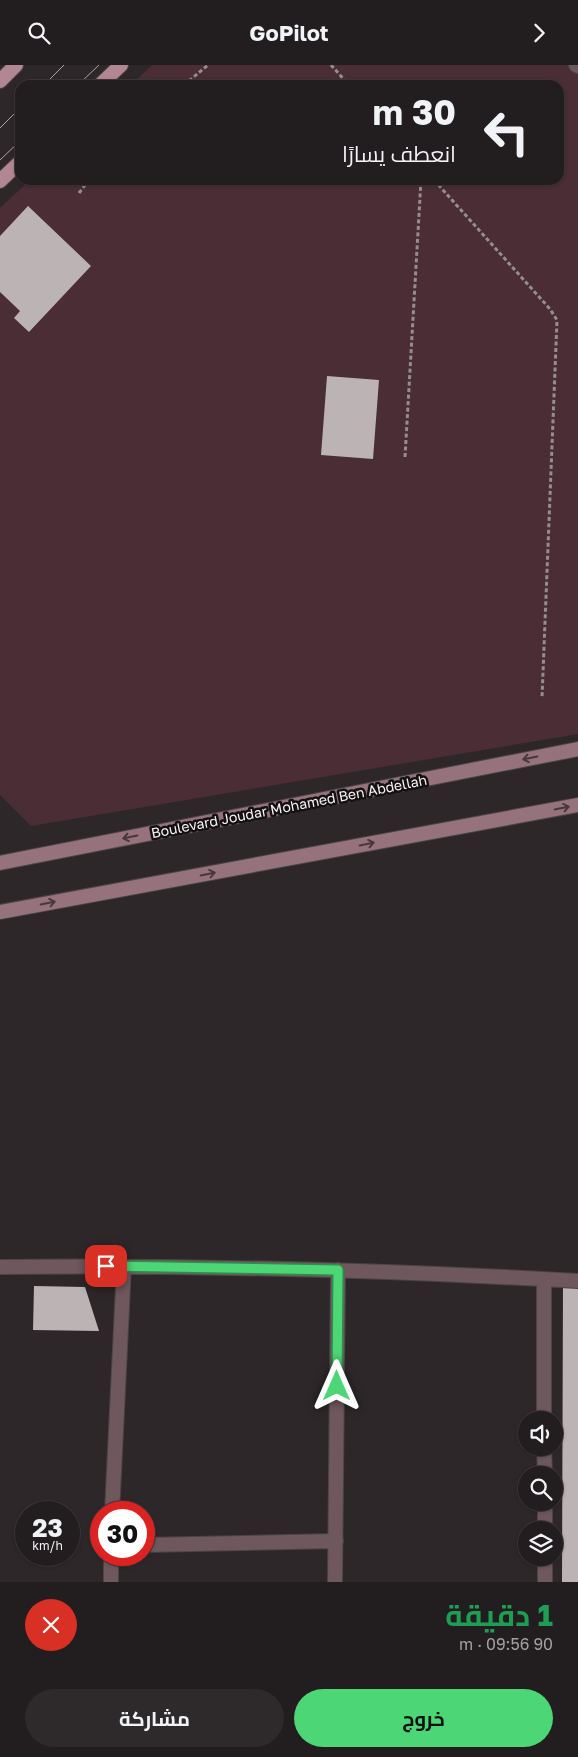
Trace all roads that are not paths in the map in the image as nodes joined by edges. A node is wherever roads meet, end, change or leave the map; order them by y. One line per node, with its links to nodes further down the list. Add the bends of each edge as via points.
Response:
1 (16, 65): 4 (main road)
2 (121, 65): 3 (main road)
3 (105, 80)
4 (0, 81)
5 (15, 167): 6 (main road)
6 (0, 181)
7 (578, 749): 9 (main road, Boulevard Joudar Mohamed Ben Abdellah, one-way to 9)
8 (578, 805): 10 (main road, one-way to 8)
9 (0, 863)
10 (0, 912)
11 (124, 1266): 12 (street); 13 (street); 17 (street)
12 (0, 1267)
13 (338, 1270): 14 (street); 18 (street)
14 (544, 1279): 15 (street); 16 (street)
15 (578, 1281)
16 (544, 1411)
17 (113, 1501)
18 (336, 1541): 19 (street); 23 (street)
19 (155, 1545)
20 (111, 1566): 22 (street)
21 (545, 1566): 24 (street)
22 (111, 1582)
23 (335, 1582)
24 (545, 1582)

